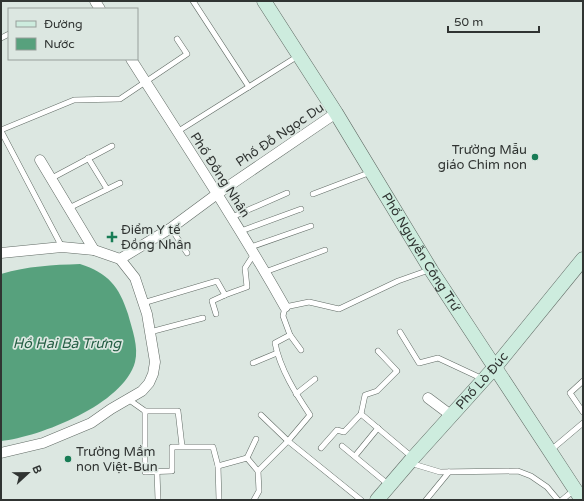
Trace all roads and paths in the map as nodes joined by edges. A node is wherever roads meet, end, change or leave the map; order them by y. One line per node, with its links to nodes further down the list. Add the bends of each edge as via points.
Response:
1 (193, 1): 7 (lane)
2 (264, 1): 4 (street, Phố Nguyễn Công Trứ)
3 (177, 39): 6 (lane, via 188,54)
4 (299, 56): 7 (lane); 8 (street, Phố Nguyễn Công Trứ)
5 (132, 60): 6 (street, Phố Đồng Nhân)
6 (146, 82): 9 (lane, via 120,99 74,100); 10 (street, Phố Đồng Nhân)
7 (249, 87): 10 (lane)
8 (336, 113): 14 (street, Phố Nguyễn Công Trứ); 19 (street, Phố Đỗ Ngọc Du)
9 (1, 130): 27 (lane)
10 (177, 132): 19 (street, Phố Đồng Nhân)
11 (112, 146): 12 (lane)
12 (88, 158): 15 (lane); 17 (lane)
13 (40, 160): 15 (street)
14 (372, 172): 20 (lane); 35 (street, Phố Nguyễn Công Trứ)
15 (52, 178): 21 (street)
16 (120, 183): 17 (lane)
17 (107, 189): 21 (lane)
18 (286, 193): 23 (lane)
19 (216, 194): 23 (street, Phố Đồng Nhân); 25 (street, Phố Đỗ Ngọc Du)
20 (313, 194)
21 (69, 208): 28 (street)
22 (301, 209): 26 (lane)
23 (232, 217): 26 (street, Phố Đồng Nhân)
24 (311, 226): 29 (lane)
25 (171, 228): 32 (lane); 33 (street, Phố Đỗ Ngọc Du)
26 (242, 231): 29 (street, Phố Đồng Nhân)
27 (62, 247): 28 (street); 31 (street)
28 (94, 250): 33 (street)
29 (253, 250): 36 (street, Phố Đồng Nhân); 37 (lane, via 245,268 247,287)
30 (325, 250): 36 (lane)
31 (1, 253)
32 (187, 253)
33 (120, 259): 38 (street, via 135,278)
34 (583, 259): 49 (street, Phố Lò Đúc)
35 (431, 270): 39 (lane, via 398,281 339,309 309,302); 49 (street, Phố Nguyễn Công Trứ)
36 (266, 272): 39 (street, Phố Đồng Nhân)
37 (225, 295): 38 (lane, via 217,281); 40 (lane, via 212,301)
38 (143, 303): 42 (street)
39 (285, 307): 44 (lane, via 283,316)
40 (216, 314)
41 (202, 318): 42 (lane)
42 (150, 332): 55 (street, via 155,362 153,374 142,391)
43 (400, 332): 51 (lane, via 419,363 438,358)
44 (290, 335): 45 (lane); 47 (lane, via 275,343)
45 (301, 350)
46 (378, 351): 58 (lane, via 397,371 376,391 365,395)
47 (277, 353): 48 (lane); 53 (lane)
48 (253, 363)
49 (495, 367): 51 (street, Phố Lò Đúc); 68 (street, Phố Nguyễn Công Trứ)
50 (315, 379): 53 (lane)
51 (484, 379): 60 (street, Phố Lò Đúc)
52 (583, 381): 57 (lane, via 570,393)
53 (296, 394): 64 (lane, via 310,415)
54 (428, 398): 60 (street)
55 (128, 399): 56 (lane); 69 (street, via 72,432 43,443)
56 (145, 411): 65 (lane, via 178,411); 75 (lane, via 145,472)
57 (583, 412)
58 (362, 414): 62 (lane); 67 (lane, via 344,432 337,430)
59 (261, 415): 64 (lane)
60 (452, 416): 72 (street, Phố Lò Đúc)
61 (583, 423): 68 (lane)
62 (378, 428): 70 (lane); 72 (lane)
63 (256, 439): 71 (lane)
64 (288, 441): 74 (lane); 82 (lane)
65 (182, 446): 73 (lane, via 213,447); 75 (lane, via 172,448 172,471)
66 (342, 446): 70 (lane)
67 (321, 448)
68 (550, 450): 78 (street, Phố Nguyễn Công Trứ)
69 (1, 453)
70 (355, 456): 77 (lane)
71 (246, 458): 73 (lane); 74 (lane)
72 (411, 460): 76 (lane, via 440,472); 77 (street, Phố Lò Đúc)
73 (218, 466): 80 (lane)
74 (258, 471): 81 (lane, via 259,491)
75 (157, 472): 79 (lane)
76 (449, 472): 84 (lane); 85 (lane, via 518,471 532,476 547,487)
77 (390, 486): 83 (street, Phố Lò Đúc)
78 (578, 494): 86 (lane)
79 (158, 500)
80 (219, 500)
81 (254, 500)
82 (361, 500)
83 (377, 500)
84 (426, 500)
85 (558, 500)
86 (562, 500)

